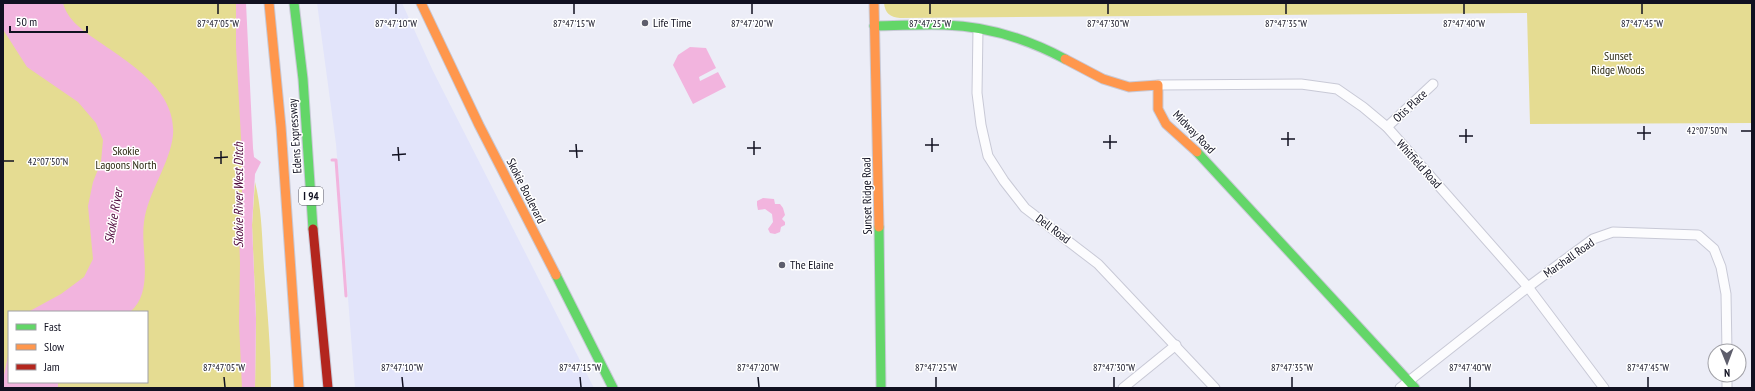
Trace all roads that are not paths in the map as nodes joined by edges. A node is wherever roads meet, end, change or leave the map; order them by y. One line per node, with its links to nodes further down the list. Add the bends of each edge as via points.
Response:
1 (270, 3): 14 (main road, Edens Expressway / I 94)
2 (294, 3): 15 (main road, Edens Expressway / I 94, via 304,79 317,282)
3 (421, 3): 16 (main road, Skokie Boulevard, via 479,125)
4 (874, 3): 5 (main road, Sunset Ridge Road)
5 (874, 26): 6 (main road, via 946,25); 17 (main road, Sunset Ridge Road)
6 (978, 28): 8 (main road, via 1011,36 1046,49 1103,79 1129,87); 12 (street, Dell Road, via 977,93 988,156 1025,208 1098,264)
7 (1433, 84): 9 (street, Otis Place)
8 (1158, 85): 9 (street, Whitfield Road, via 1301,84 1336,89); 13 (main road, Midway Road, via 1158,109 1166,124 1190,145)
9 (1387, 127): 10 (street, Whitfield Road)
10 (1528, 287): 11 (street, Marshall Road, via 1594,240 1613,232 1698,235 1714,248 1721,267 1726,294); 13 (street, Marshall Road); 22 (street, Whitfield Road)
11 (1727, 343)
12 (1176, 345): 18 (street); 19 (street, Dell Road)
13 (1410, 380): 20 (street, Marshall Road); 21 (main road, Midway Road)
14 (299, 388)
15 (328, 388)
16 (613, 388)
17 (881, 388)
18 (1123, 388)
19 (1215, 388)
20 (1400, 388)
21 (1416, 388)
22 (1604, 388)

